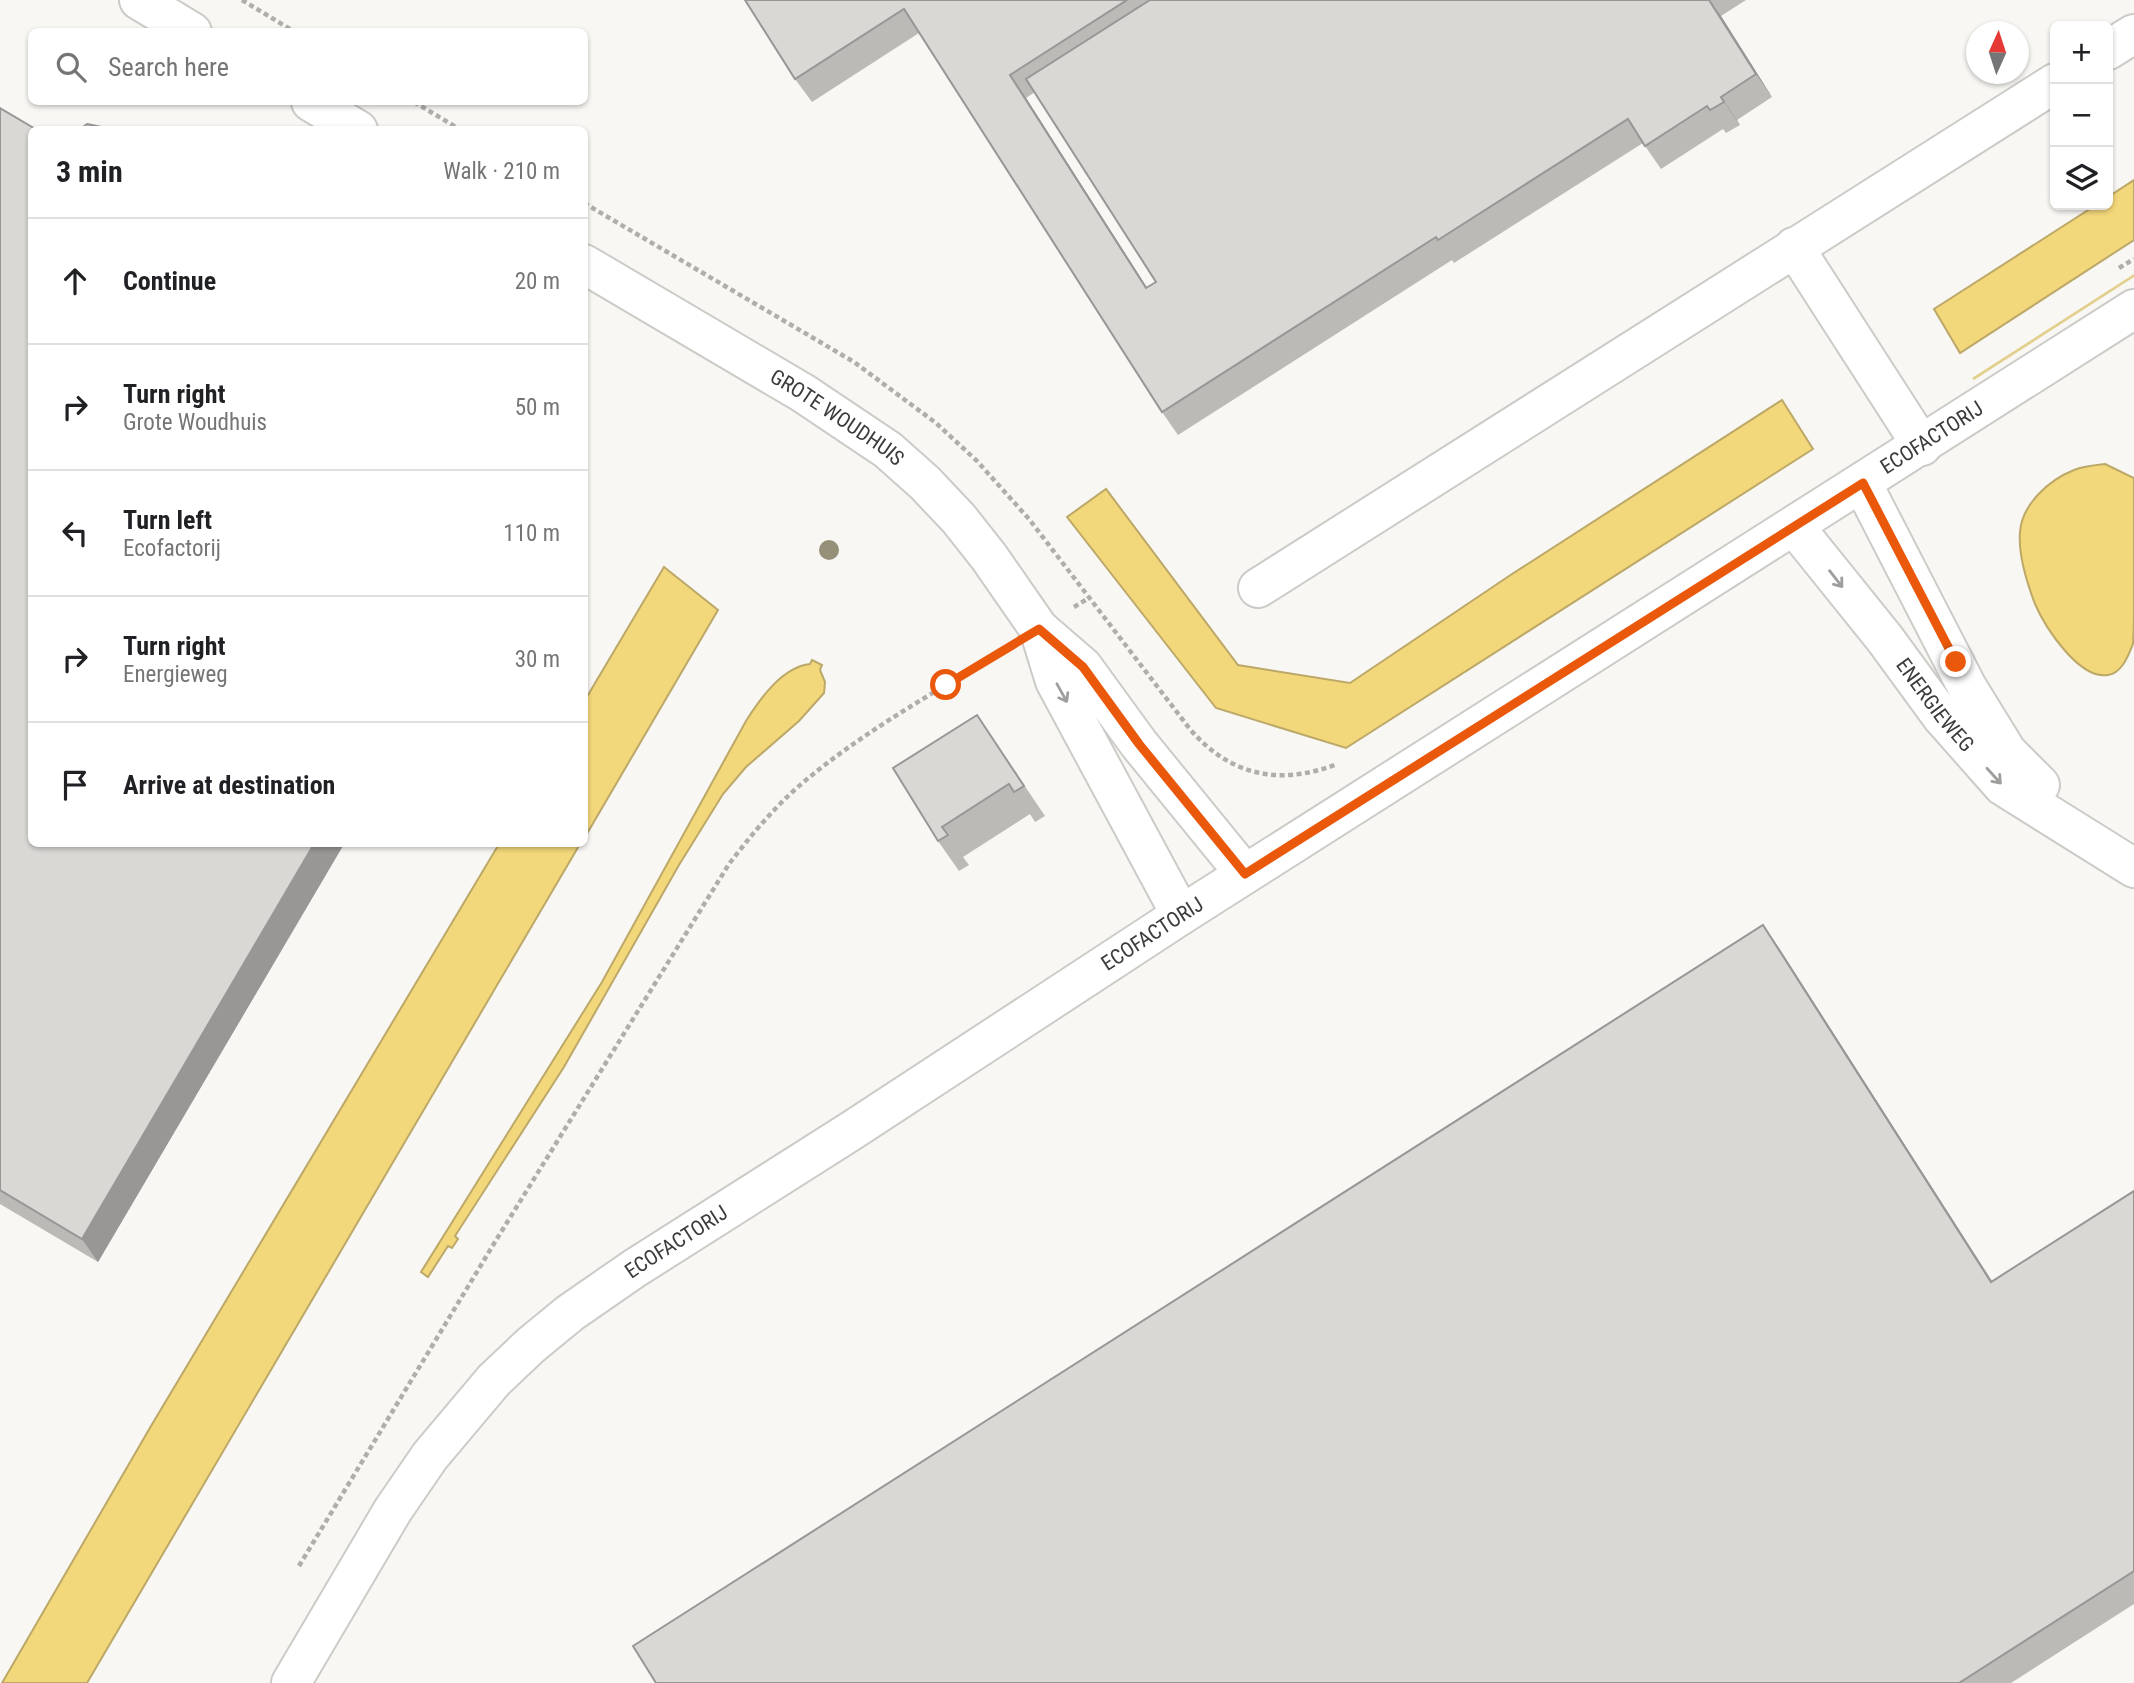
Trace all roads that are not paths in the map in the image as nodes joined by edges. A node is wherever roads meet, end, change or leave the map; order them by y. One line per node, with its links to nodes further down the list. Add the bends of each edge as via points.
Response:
1 (139, 0): 2 (street)
2 (185, 28)
3 (2134, 34): 4 (street)
4 (2113, 47)
5 (2053, 84): 8 (street)
6 (316, 105): 7 (street)
7 (351, 126)
8 (1794, 247): 11 (street); 14 (street)
9 (588, 266): 15 (street, GROTE WOUDHUIS, via 803,393 887,450 959,519)
10 (2134, 309): 11 (street, ECOFACTORIJ)
11 (1922, 446): 12 (street, ECOFACTORIJ)
12 (1863, 483): 13 (street, ECOFACTORIJ); 16 (street, ENERGIEWEG, via 1967,687 2007,752)
13 (1794, 526): 16 (street, ENERGIEWEG, one-way to 16, via 1942,717 2003,786); 17 (street, ECOFACTORIJ)
14 (1258, 589)
15 (1039, 629): 17 (street, GROTE WOUDHUIS, via 1083,667); 18 (street, GROTE WOUDHUIS, one-way to 18, via 1055,681)
16 (2120, 860)
17 (1245, 874): 18 (street, ECOFACTORIJ)
18 (1181, 915): 19 (street, ECOFACTORIJ, via 635,1268 531,1345 476,1399 430,1456)
19 (291, 1683)

